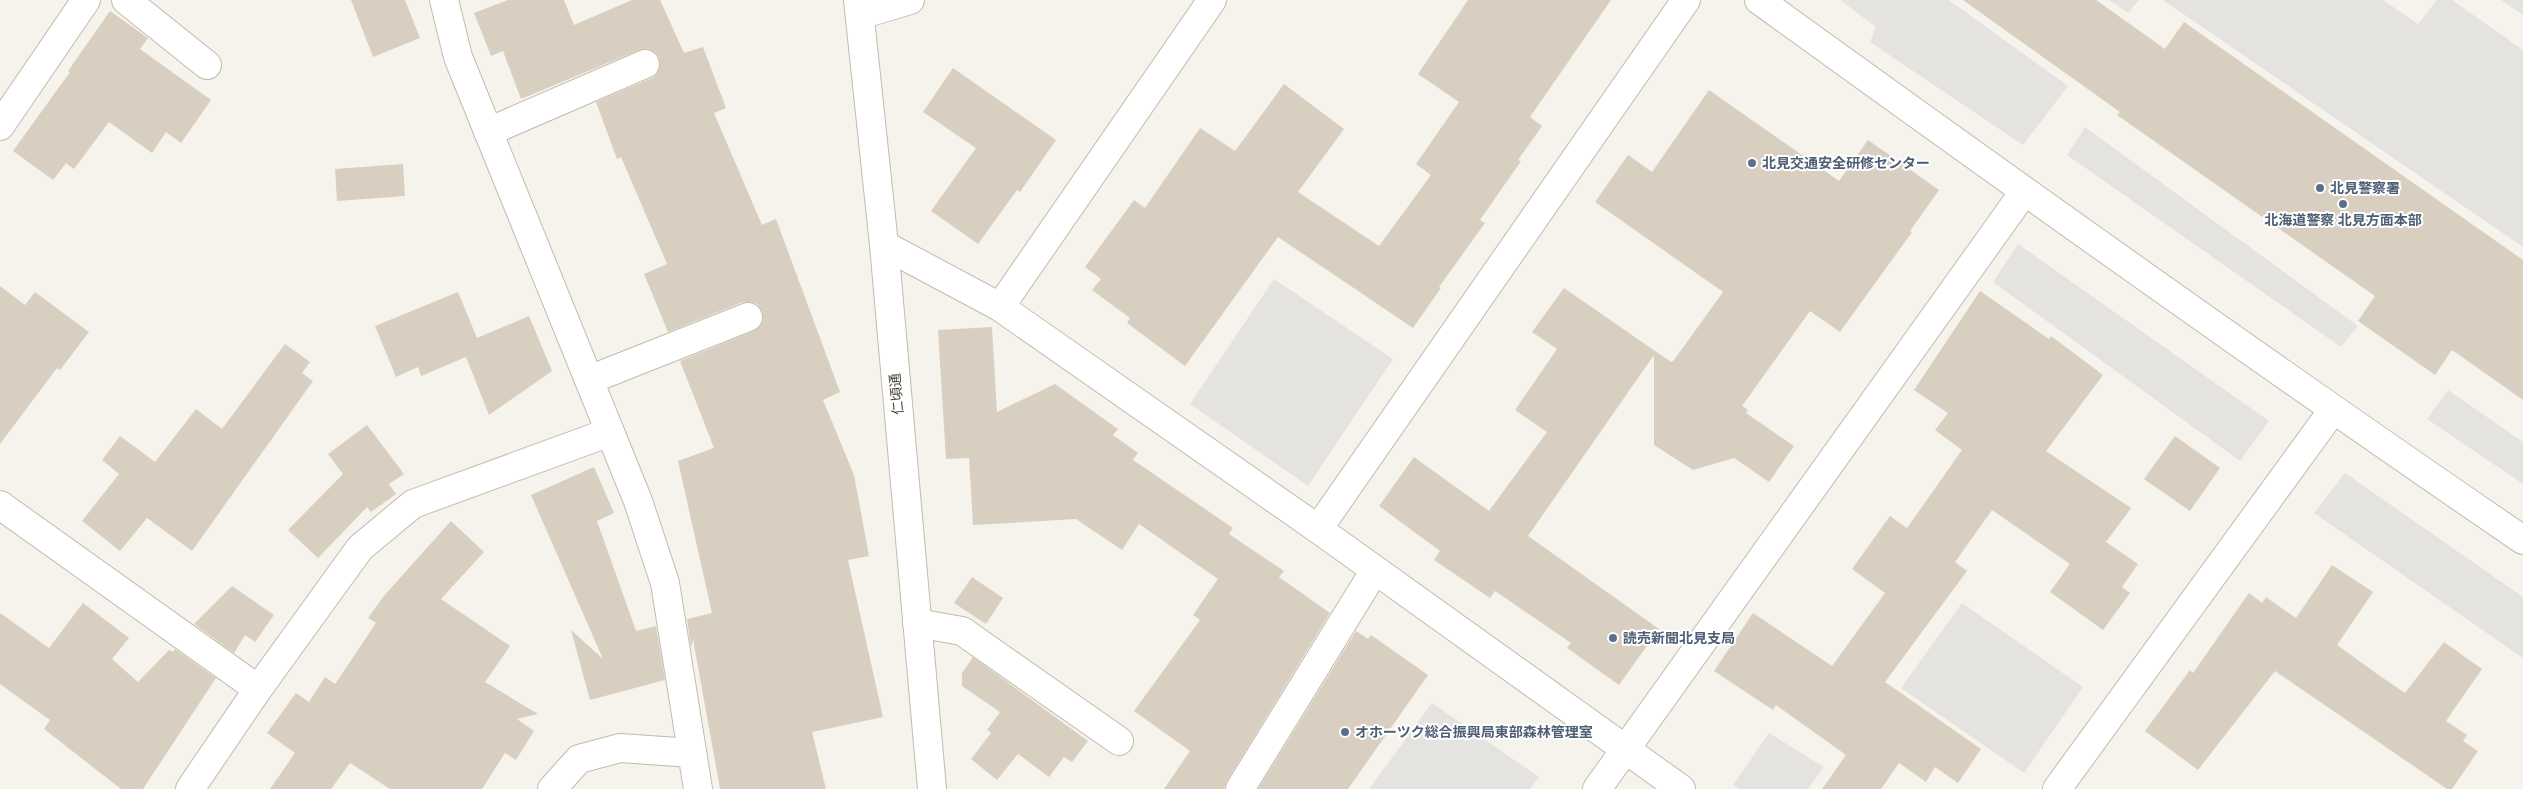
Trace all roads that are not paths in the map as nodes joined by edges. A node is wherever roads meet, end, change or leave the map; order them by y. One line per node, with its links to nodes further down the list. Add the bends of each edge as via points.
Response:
1 (86, 0): 11 (street)
2 (126, 0): 10 (street)
3 (444, 0): 12 (street, via 458,57)
4 (910, 0): 8 (street)
5 (1212, 0): 15 (street)
6 (1686, 0): 21 (street)
7 (1759, 0): 13 (street)
8 (859, 7): 14 (street, 仁頃通)
9 (645, 64): 12 (street)
10 (207, 65)
11 (0, 126)
12 (488, 132): 17 (street)
13 (2024, 192): 18 (street); 27 (street)
14 (884, 245): 15 (street); 24 (street, 仁頃通)
15 (1000, 307): 21 (street)
16 (748, 317): 17 (street)
17 (589, 380): 19 (street)
18 (2332, 410): 22 (street); 36 (street)
19 (610, 432): 25 (street, via 413,504 360,548); 28 (street, via 638,500 665,583)
20 (0, 505): 25 (street)
21 (1318, 529): 23 (street)
22 (2523, 540)
23 (1375, 570): 27 (street); 33 (street)
24 (917, 623): 26 (street, via 962,631); 32 (street, 仁頃通)
25 (258, 689): 29 (street)
26 (1119, 741)
27 (1626, 748): 34 (street); 35 (street)
28 (692, 753): 30 (street, via 620,748 579,759); 31 (street)
29 (190, 789)
30 (552, 789)
31 (698, 789)
32 (932, 789)
33 (1240, 789)
34 (1597, 789)
35 (1682, 789)
36 (2057, 789)

